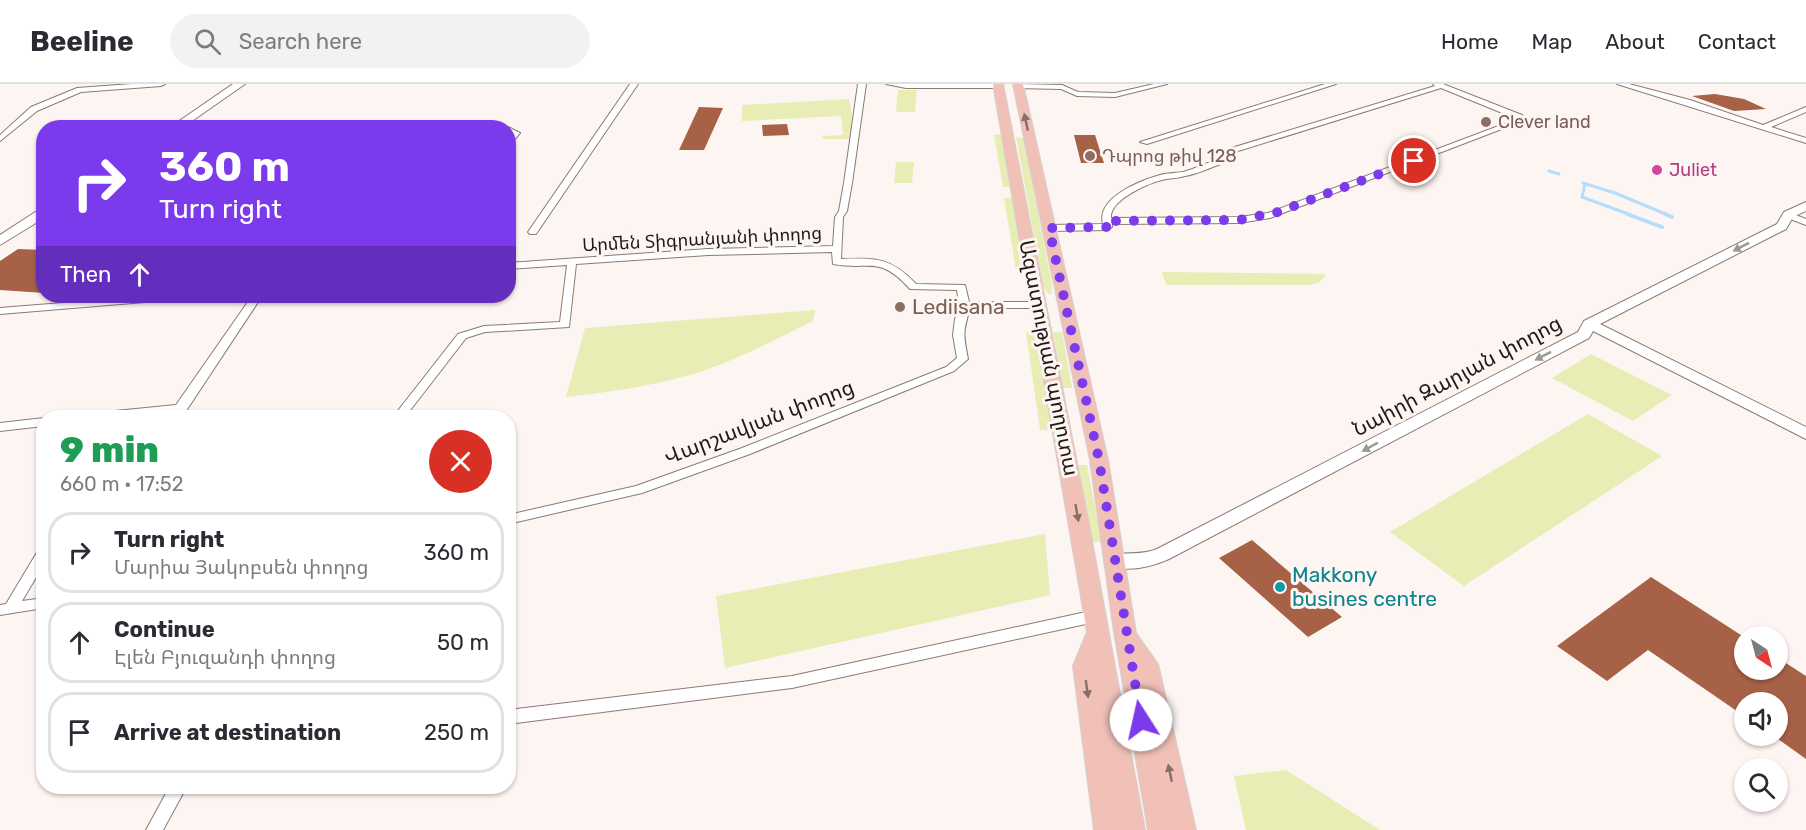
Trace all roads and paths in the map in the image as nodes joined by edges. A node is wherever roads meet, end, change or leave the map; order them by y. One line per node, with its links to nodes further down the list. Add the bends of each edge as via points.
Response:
1 (160, 84): 17 (street, via 80,90 34,109)
2 (240, 84): 15 (main road)
3 (634, 84): 25 (street)
4 (862, 84): 27 (street)
5 (890, 84): 10 (street)
6 (1163, 84): 11 (street, via 1115,95)
7 (1332, 84): 19 (street)
8 (1621, 84): 13 (street)
9 (1656, 84): 13 (street)
10 (999, 85): 33 (main road, Ազատության պողոտա)
11 (1018, 85): 24 (main road, Ազատության պողոտա, one-way to 11)
12 (1439, 85): 23 (street, via 1252,142 1218,155 1218,162 1162,177 1117,199 1110,205); 23 (street, via 1521,120 1270,215 1239,220)
13 (1647, 91): 16 (street)
14 (1806, 109): 16 (street)
15 (186, 120)
16 (1764, 127): 18 (street)
17 (0, 139)
18 (1806, 141)
19 (1144, 142)
20 (1806, 206): 22 (main road, Նաիրի Զարյան փողոց)
21 (36, 217): 26 (main road)
22 (1799, 218): 35 (main road, Նաիրի Զարյան փողոց, one-way to 35)
23 (1106, 221): 24 (street, via 1108,227)
24 (1049, 228): 43 (main road, Ազատության պողոտա)
25 (533, 232)
26 (0, 241)
27 (837, 249): 28 (street, Արմեն Տիգրանյանի փողոց); 32 (street, Արմեն Տիգրանյանի փողոց, via 836,262 887,262 906,276 913,287 962,287)
28 (572, 261): 29 (street, Արմեն Տիգրանյանի փողոց); 37 (street, via 565,325 484,329 462,336)
29 (516, 265)
30 (97, 303): 34 (street)
31 (252, 303): 36 (street)
32 (965, 305): 33 (street); 44 (street, Վարշավյան փողոց, via 958,335 963,359 950,369 756,447 638,489)
33 (1038, 305): 42 (main road, Ազատության պողոտա)
34 (0, 311)
35 (1592, 322): 40 (main road); 41 (main road); 45 (main road, Նաիրի Զարյան փողոց, one-way to 45, via 1584,335 1231,519 1147,561)
36 (179, 410)
37 (404, 410)
38 (36, 423): 39 (street)
39 (0, 427)
40 (1806, 429)
41 (1806, 434)
42 (1068, 460): 43 (main road); 49 (main road, Ազատության պողոտա, one-way to 49)
43 (1099, 460): 45 (main road, Ազատության պողոտա)
44 (516, 518)
45 (1116, 561): 50 (main road, Ազատության պողոտա)
46 (36, 564): 48 (street)
47 (36, 604): 48 (street)
48 (5, 609)
49 (1096, 624): 51 (street, via 792,682); 54 (main road, one-way to 54, via 1084,666); 55 (main road, Ազատության պողոտա)
50 (1125, 632): 56 (main road, Ազատության պողոտա); 57 (main road, Ազատության պողոտա, one-way to 50, via 1147,664)
51 (516, 716)
52 (174, 794): 53 (street)
53 (154, 830)
54 (1107, 830)
55 (1132, 830)
56 (1161, 830)
57 (1183, 830)

